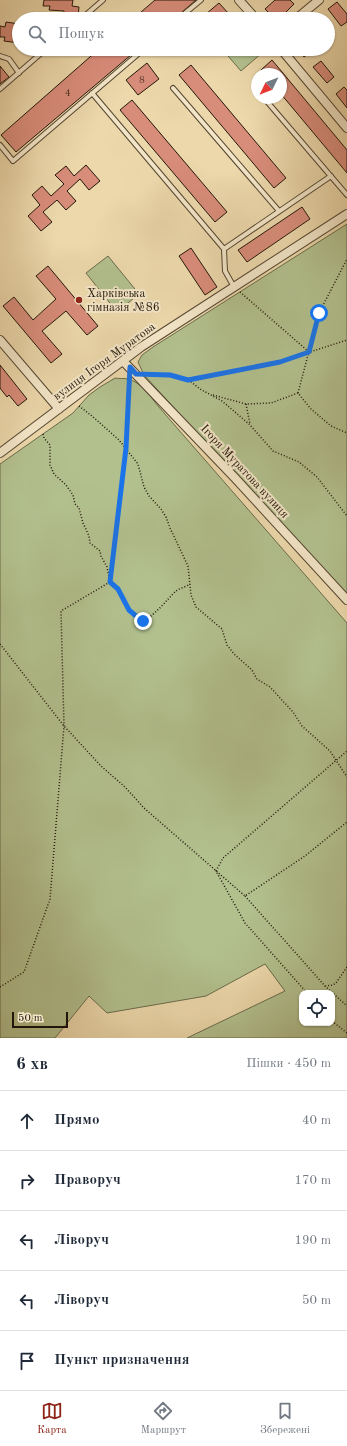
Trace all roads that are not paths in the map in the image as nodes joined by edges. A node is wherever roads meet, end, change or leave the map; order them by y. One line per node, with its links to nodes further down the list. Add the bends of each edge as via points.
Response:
1 (103, 0): 5 (lane)
2 (201, 0): 6 (lane)
3 (239, 0): 7 (street)
4 (319, 0): 8 (street)
5 (89, 12)
6 (186, 12)
7 (250, 12)
8 (304, 12)
9 (0, 56): 13 (lane, via 9,59)
10 (38, 56): 13 (lane)
11 (136, 56): 16 (lane)
12 (287, 56): 18 (street)
13 (19, 73): 15 (lane)
14 (173, 88): 22 (lane)
15 (0, 89)
16 (92, 93): 19 (lane, via 13,161); 24 (lane)
17 (269, 104): 20 (lane)
18 (347, 128)
19 (0, 145)
20 (331, 176): 21 (lane); 22 (lane)
21 (347, 195)
22 (279, 211): 24 (lane)
23 (347, 214): 25 (street, вулиця Ігоря Муратова)
24 (224, 249): 25 (lane, via 225,271)
25 (234, 287): 27 (street, вулиця Ігоря Муратова)
26 (0, 340): 28 (street)
27 (123, 361): 28 (street, вулиця Ігоря Муратова); 30 (street, Ігоря Муратова вулиця)
28 (59, 409): 29 (street, вулиця Ігоря Муратова)
29 (0, 453)
30 (347, 600)

